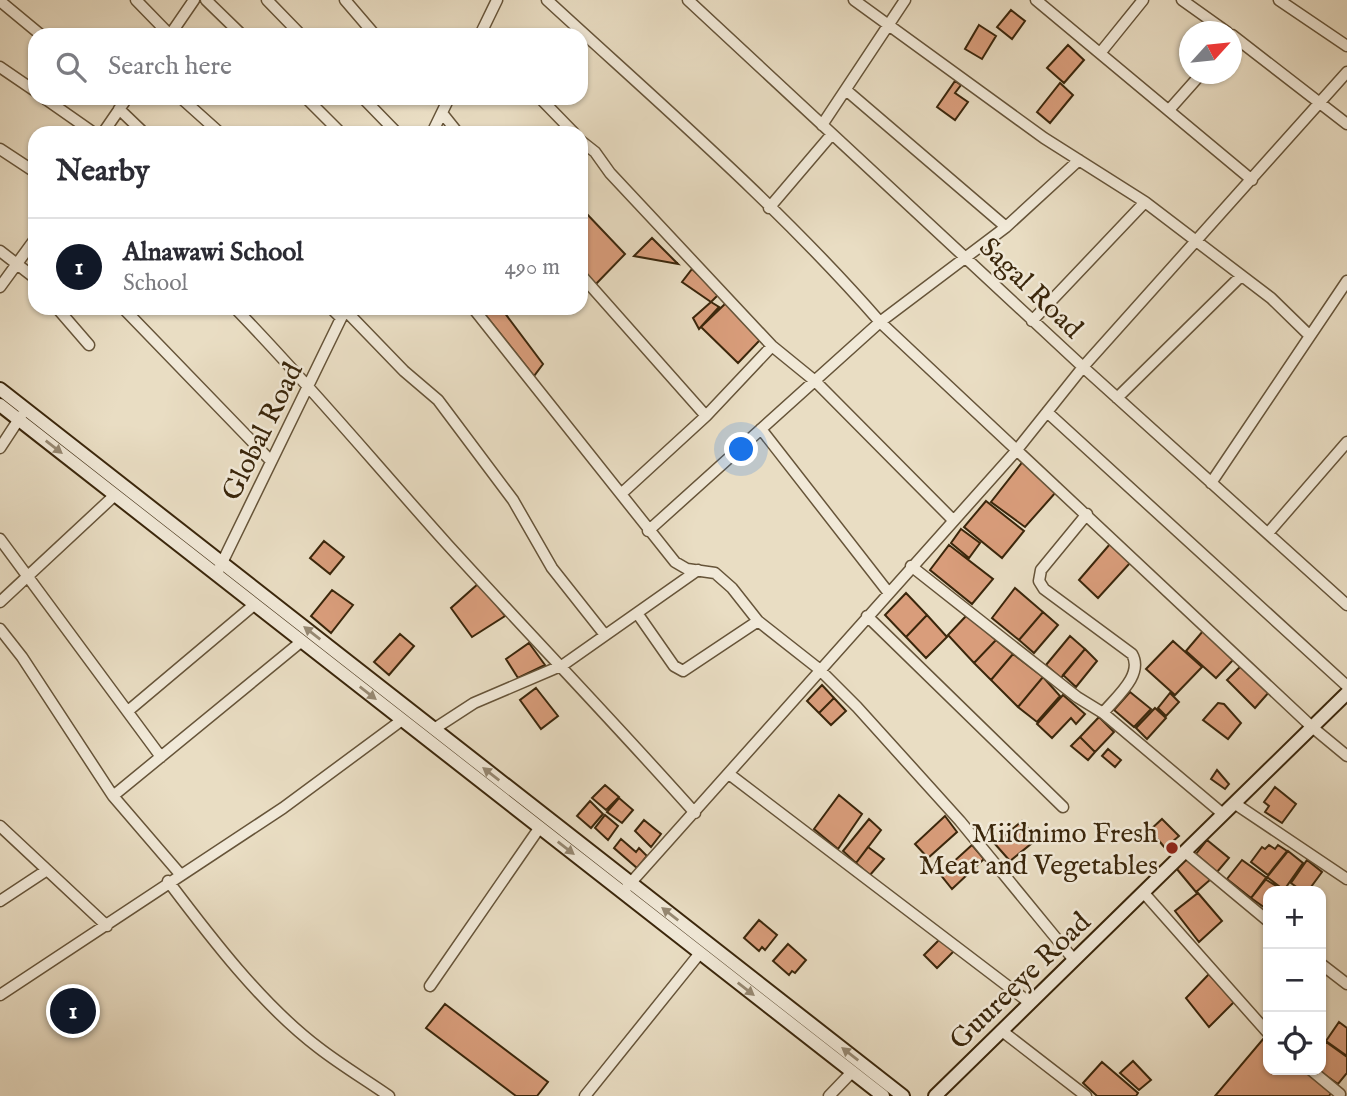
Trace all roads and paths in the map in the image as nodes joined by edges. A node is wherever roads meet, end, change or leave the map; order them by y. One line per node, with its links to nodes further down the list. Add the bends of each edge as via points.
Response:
1 (136, 0): 19 (street)
2 (194, 0): 20 (street)
3 (206, 0): 21 (street)
4 (267, 0): 22 (street)
5 (345, 0): 23 (street)
6 (497, 0): 24 (street)
7 (547, 0): 25 (street)
8 (688, 0): 46 (street, Sagal Road)
9 (854, 0): 17 (street)
10 (905, 0): 17 (street)
11 (1036, 0): 29 (street)
12 (1143, 0): 29 (street)
13 (1182, 0): 16 (street)
14 (1279, 0): 28 (street)
15 (0, 1): 18 (street)
16 (1211, 21)
17 (890, 25): 34 (street); 59 (street)
18 (33, 28)
19 (163, 28)
20 (175, 28)
21 (235, 28)
22 (294, 28)
23 (370, 28)
24 (483, 28)
25 (577, 28)
26 (588, 38): 63 (street)
27 (1242, 44): 42 (street)
28 (1347, 46)
29 (1101, 52): 44 (street)
30 (0, 67): 33 (street)
31 (1347, 72): 42 (street)
32 (1191, 84): 44 (street)
33 (28, 86)
34 (846, 90): 46 (street); 64 (street)
35 (54, 105): 47 (street)
36 (119, 105): 48 (street)
37 (123, 105): 49 (street)
38 (189, 105): 50 (street)
39 (313, 105): 51 (street)
40 (370, 105): 52 (street)
41 (547, 105): 55 (street)
42 (1321, 105): 45 (street); 61 (street)
43 (445, 106): 53 (street); 54 (street)
44 (1169, 110): 61 (street)
45 (1347, 124)
46 (822, 125): 56 (street, Sagal Road)
47 (84, 126)
48 (107, 126)
49 (139, 126)
50 (212, 126)
51 (334, 126)
52 (390, 126)
53 (435, 126)
54 (455, 126)
55 (567, 126)
56 (832, 134): 63 (street); 68 (street, Sagal Road)
57 (588, 147): 85 (street)
58 (0, 149): 60 (street)
59 (1079, 160): 62 (street); 64 (street)
60 (28, 167)
61 (1252, 180): 65 (street)
62 (1145, 202): 65 (street); 81 (street)
63 (769, 208): 82 (street)
64 (1006, 227): 68 (street)
65 (1196, 243): 71 (street); 86 (street)
66 (28, 249): 69 (street)
67 (0, 251): 69 (street)
68 (967, 256): 81 (street, Sagal Road); 82 (street)
69 (18, 263): 70 (street); 74 (street)
70 (28, 272)
71 (1241, 276): 83 (street); 90 (street)
72 (1347, 281): 83 (street)
73 (588, 283): 94 (street)
74 (0, 287)
75 (63, 315): 84 (street)
76 (131, 315): 99 (street)
77 (241, 315): 88 (street)
78 (343, 315): 88 (street, Global Road)
79 (347, 315): 120 (street, via 438,400 513,500 552,568)
80 (479, 315): 101 (street)
81 (1032, 321): 86 (street, Sagal Road)
82 (880, 322): 87 (street); 98 (street)
83 (1310, 336): 100 (street)
84 (89, 345)
85 (772, 346): 87 (street); 94 (street)
86 (1083, 367): 90 (street, Sagal Road); 92 (street)
87 (815, 381): 95 (street); 104 (street)
88 (309, 384): 99 (street, Global Road); 122 (street, via 447,544)
89 (0, 389): 93 (street)
90 (1117, 398): 100 (street, Sagal Road)
91 (0, 405): 93 (street)
92 (1046, 412): 98 (street); 124 (street)
93 (21, 414): 97 (street); 102 (street, one-way to 102); 109 (street)
94 (706, 416): 101 (street)
95 (761, 429): 105 (street); 112 (street)
96 (1347, 442): 106 (street)
97 (0, 448)
98 (1016, 451): 103 (street); 104 (street)
99 (271, 461): 109 (street, Global Road)
100 (1211, 484): 106 (street, Sagal Road)
101 (621, 494): 105 (street)
102 (115, 495): 109 (street); 111 (street)
103 (1087, 514): 127 (street, via 1041,570 1038,581 1137,662 1135,673); 129 (street)
104 (953, 520): 108 (street)
105 (648, 531): 110 (street, via 675,562)
106 (1269, 532): 115 (street, Sagal Road)
107 (0, 539): 111 (street)
108 (911, 566): 112 (street); 127 (street)
109 (219, 569): 114 (street); 130 (street, one-way to 109)
110 (698, 570): 116 (street); 118 (street, via 715,573)
111 (29, 575): 113 (street); 126 (street)
112 (888, 593): 117 (street)
113 (0, 602)
114 (255, 604): 121 (street); 126 (street)
115 (1347, 604)
116 (637, 613): 118 (street, via 674,666 683,671); 120 (street)
117 (867, 616): 123 (street); 136 (street)
118 (758, 621): 123 (street)
119 (0, 629): 134 (street)
120 (605, 635): 122 (street)
121 (302, 641): 128 (street, one-way to 128); 132 (street)
122 (563, 665): 130 (street, via 474,703); 137 (street)
123 (819, 669): 133 (street); 152 (street, via 960,821)
124 (1347, 687)
125 (1347, 693): 129 (street, Guureeye Road)
126 (128, 711): 132 (street)
127 (1103, 713): 138 (street)
128 (402, 720): 140 (street); 143 (street, via 283,808)
129 (1312, 727): 131 (street); 135 (street, Guureeye Road)
130 (434, 729): 146 (street, one-way to 130)
131 (1347, 756)
132 (161, 757): 134 (street)
133 (729, 774): 137 (street); 157 (street)
134 (113, 796): 143 (street)
135 (1234, 803): 138 (street, Guureeye Road); 144 (street)
136 (1063, 807)
137 (695, 813): 146 (street)
138 (1223, 814): 141 (street, Guureeye Road)
139 (0, 826): 142 (street)
140 (540, 827): 146 (street, one-way to 146); 155 (street)
141 (1185, 852): 147 (street, Guureeye Road); 149 (street)
142 (47, 870): 148 (street); 150 (street)
143 (180, 874): 145 (street)
144 (1347, 879)
145 (168, 881): 150 (street); 163 (street, via 206,932 289,1020 321,1049)
146 (627, 887): 151 (street); 167 (street, one-way to 146)
147 (1143, 892): 152 (street, Guureeye Road); 158 (street)
148 (0, 901)
149 (1263, 917)
150 (107, 926): 156 (street)
151 (700, 953): 160 (street, one-way to 160); 164 (street)
152 (1074, 960): 157 (street, Guureeye Road)
153 (1326, 968): 154 (street)
154 (1347, 984)
155 (430, 986)
156 (0, 995)
157 (1030, 1003): 159 (street, Guureeye Road)
158 (1263, 1027)
159 (1002, 1031): 168 (street, Guureeye Road); 169 (street)
160 (852, 1072): 165 (street); 166 (street)
161 (1318, 1075): 162 (street)
162 (1342, 1092)
163 (389, 1096)
164 (585, 1096)
165 (829, 1096)
166 (883, 1096)
167 (903, 1096)
168 (935, 1096)
169 (1086, 1096)

